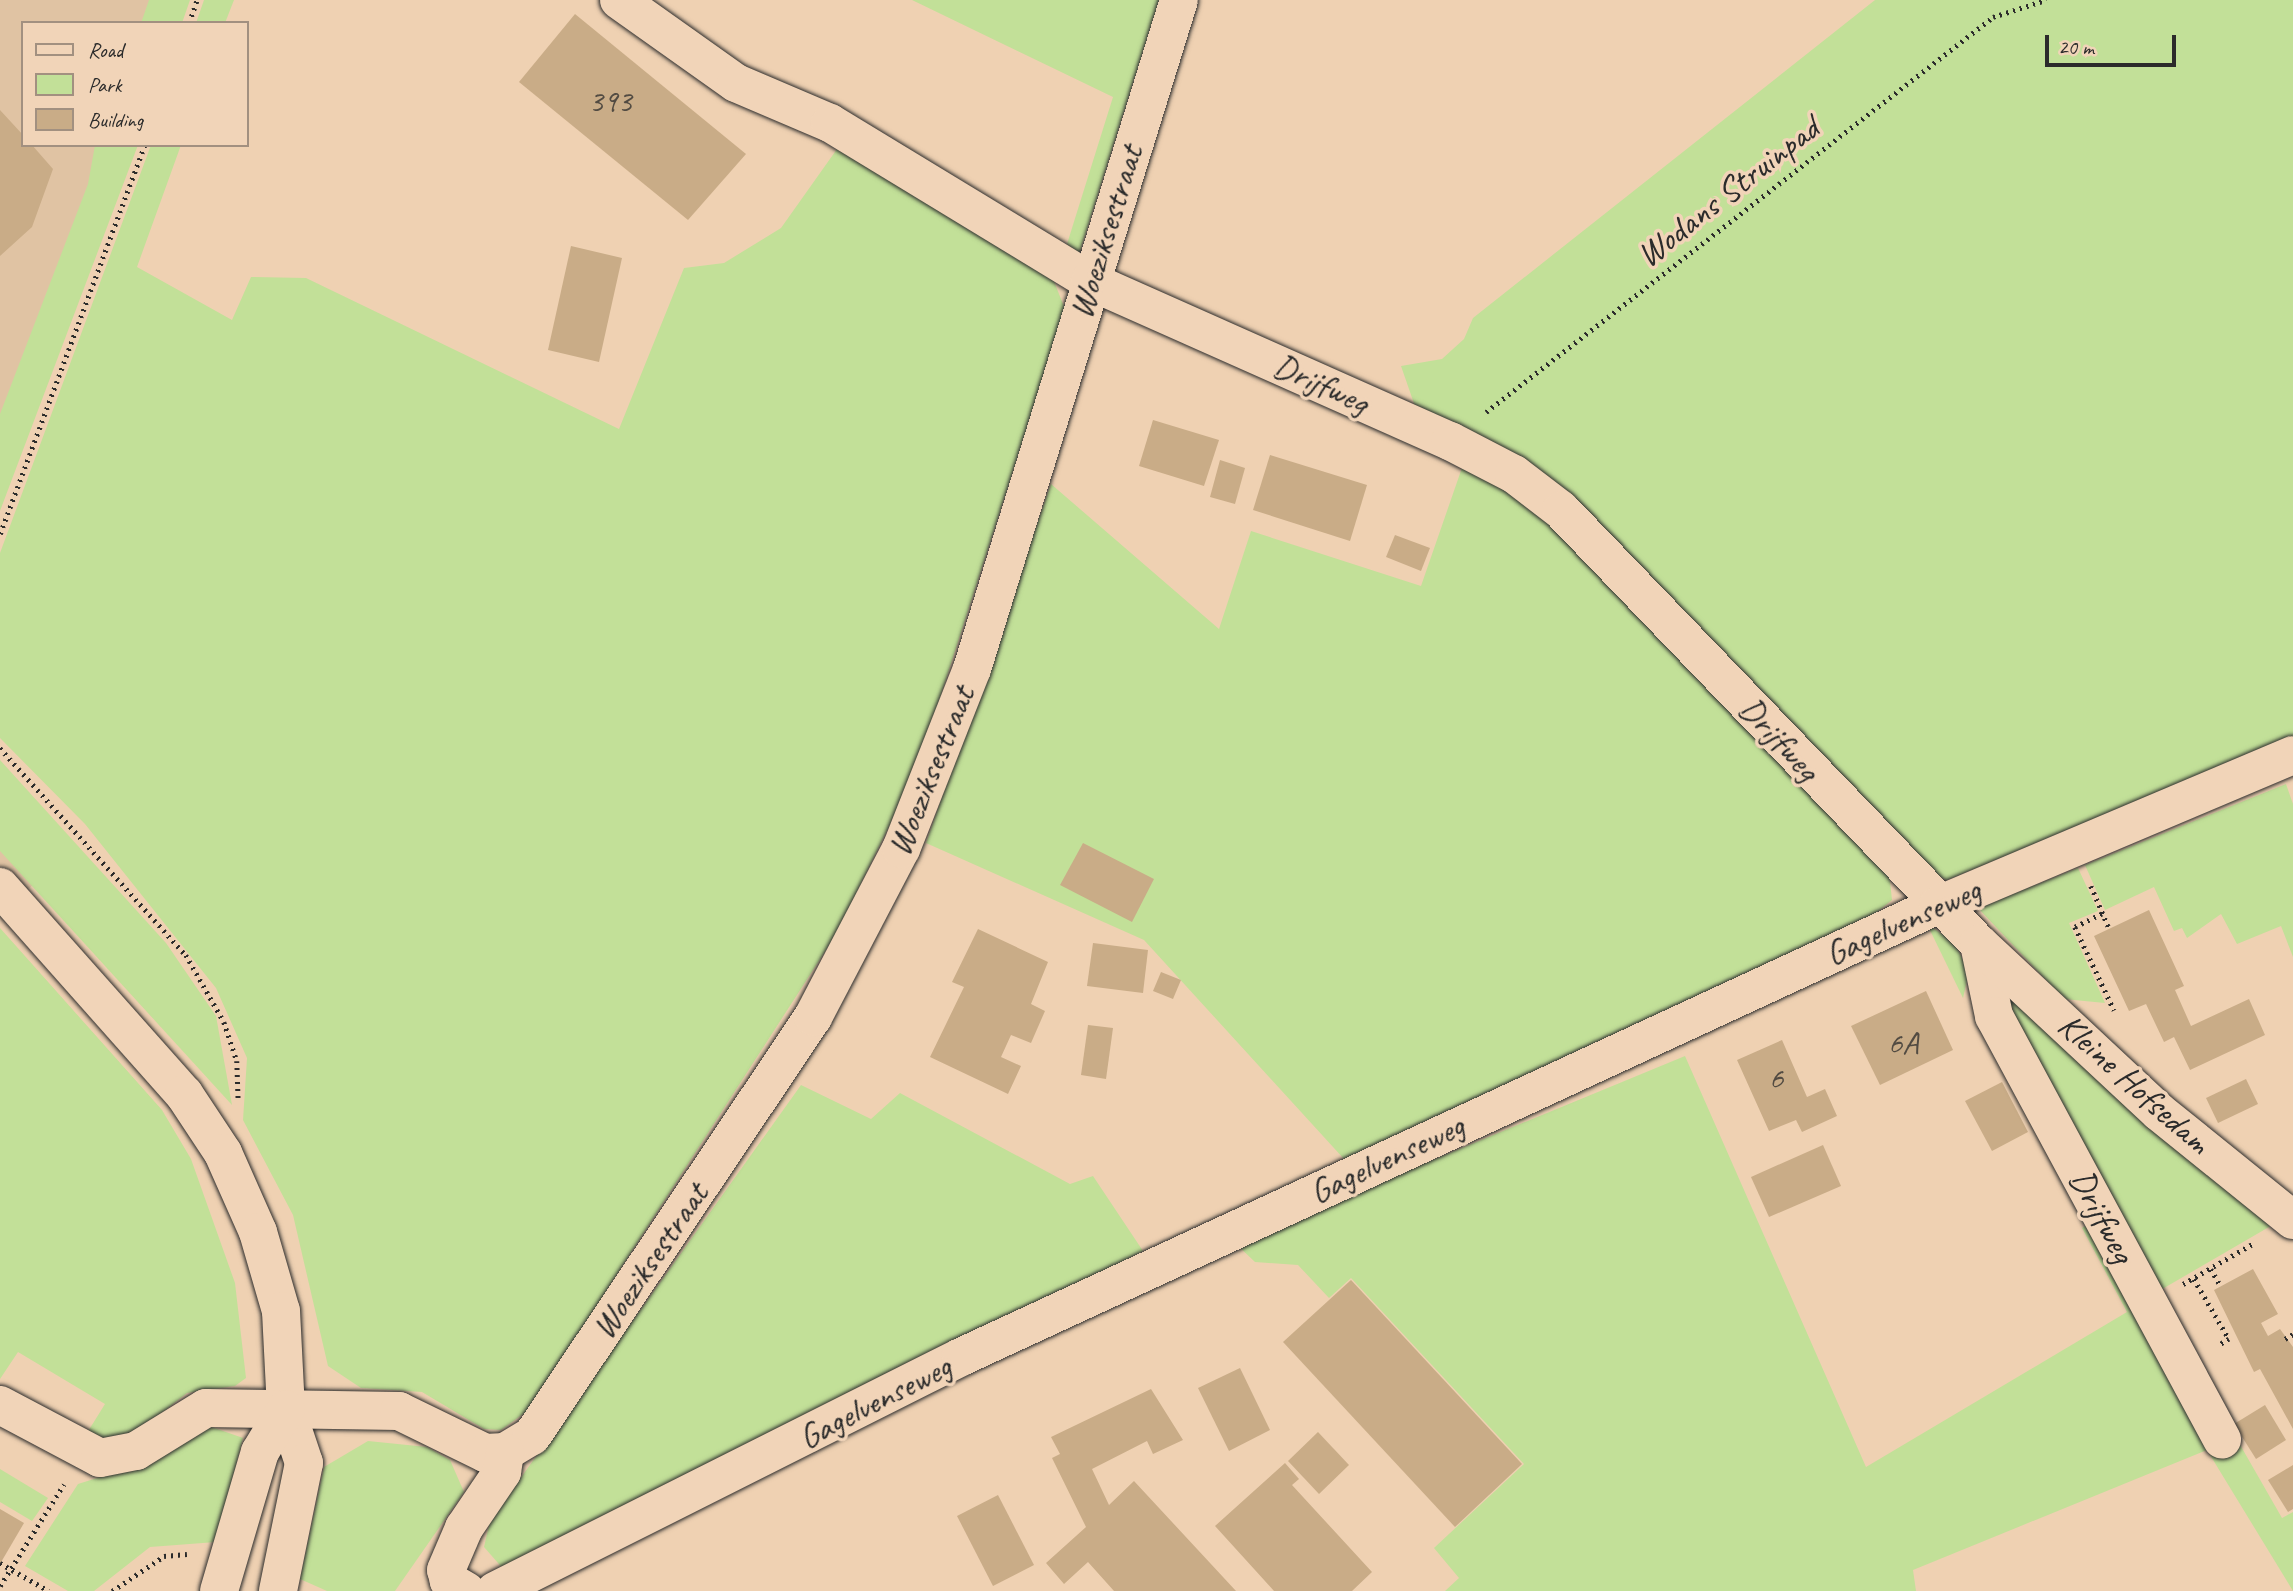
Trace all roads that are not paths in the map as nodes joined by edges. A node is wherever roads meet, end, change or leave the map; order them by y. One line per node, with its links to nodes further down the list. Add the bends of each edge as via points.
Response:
1 (619, 0): 3 (street, Drijfweg, via 736,83 830,123)
2 (1179, 0): 3 (street, Woeziksestraat)
3 (1090, 281): 6 (street, Drijfweg, via 1450,441 1514,474 1570,519); 12 (street, Woeziksestraat, via 972,669 933,778 874,909 813,1017 542,1423)
4 (2293, 755): 6 (street, Gagelvenseweg)
5 (0, 887): 10 (street, via 184,1094 223,1153 276,1290)
6 (1938, 905): 7 (street, Drijfweg); 16 (street, Gagelvenseweg, via 961,1357)
7 (1979, 944): 8 (street, Kleine Hofsedam, via 2159,1112); 11 (street, Drijfweg, via 1994,1016)
8 (2289, 1217)
9 (0, 1405): 10 (street, via 83,1453 100,1458 136,1451 206,1408)
10 (286, 1409): 12 (street, via 399,1411 470,1447); 13 (street, via 260,1452); 15 (street, via 304,1463)
11 (2221, 1440)
12 (505, 1452): 14 (street, via 502,1472 464,1528)
13 (224, 1578)
14 (456, 1581)
15 (278, 1591)
16 (495, 1591)

